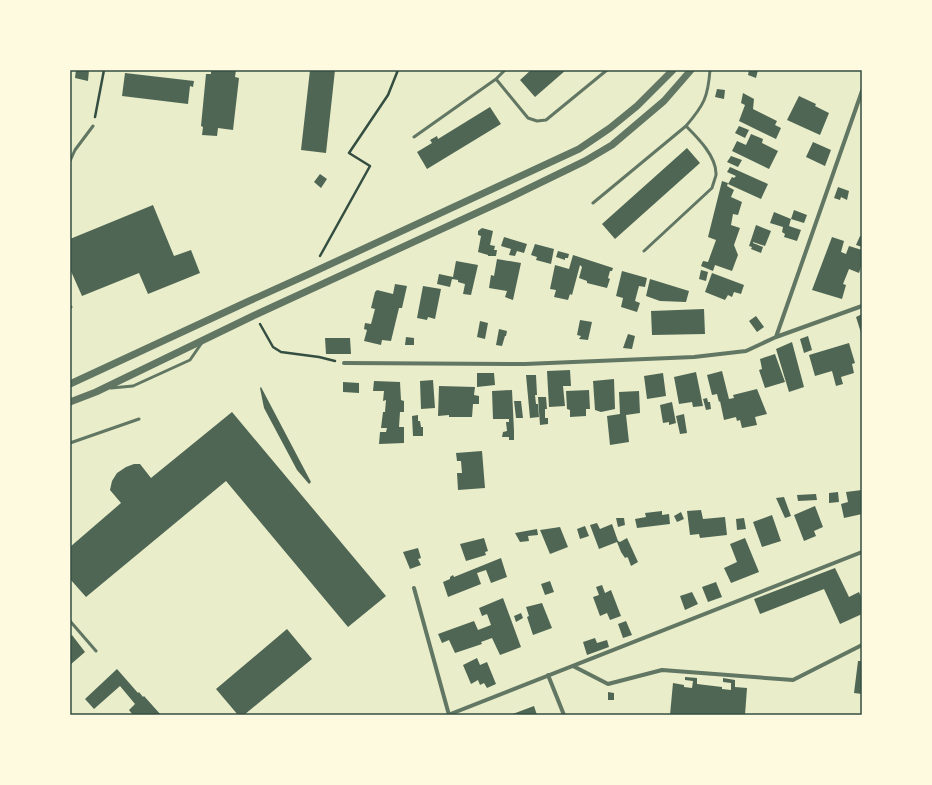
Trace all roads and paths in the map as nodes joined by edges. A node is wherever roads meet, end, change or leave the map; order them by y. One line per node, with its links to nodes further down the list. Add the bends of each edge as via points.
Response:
1 (104, 70): 10 (path)
2 (398, 70): 16 (path, via 388,95 349,153 370,166)
3 (504, 70): 8 (lane)
4 (607, 70): 8 (lane, via 546,120 537,121 528,118)
5 (673, 70): 16 (street, via 638,106 579,148)
6 (691, 70): 18 (street, via 664,101 612,145 585,161)
7 (710, 70): 11 (lane, via 705,101)
8 (496, 79): 12 (lane)
9 (862, 91): 19 (street)
10 (93, 126): 13 (lane)
11 (686, 126): 14 (lane); 15 (lane, via 708,150 716,174 712,188)
12 (414, 137)
13 (70, 161)
14 (592, 203)
15 (644, 251)
16 (309, 274): 22 (street)
17 (862, 306): 19 (street)
18 (256, 315): 20 (street); 21 (path, via 273,347 281,352)
19 (776, 337): 21 (street, via 746,351 694,357 525,364)
20 (204, 340): 23 (street); 23 (lane, via 190,360 133,386)
21 (344, 363)
22 (70, 384)
23 (103, 388): 24 (street)
24 (70, 402)
25 (139, 419): 26 (lane)
26 (70, 442)
27 (862, 552): 32 (street)
28 (414, 588): 34 (street)
29 (70, 621): 31 (lane)
30 (862, 645): 32 (street, via 793,680 662,670 608,684)
31 (96, 651)
32 (573, 666): 33 (street)
33 (548, 675): 34 (street); 35 (street)
34 (449, 715)
35 (564, 715)

